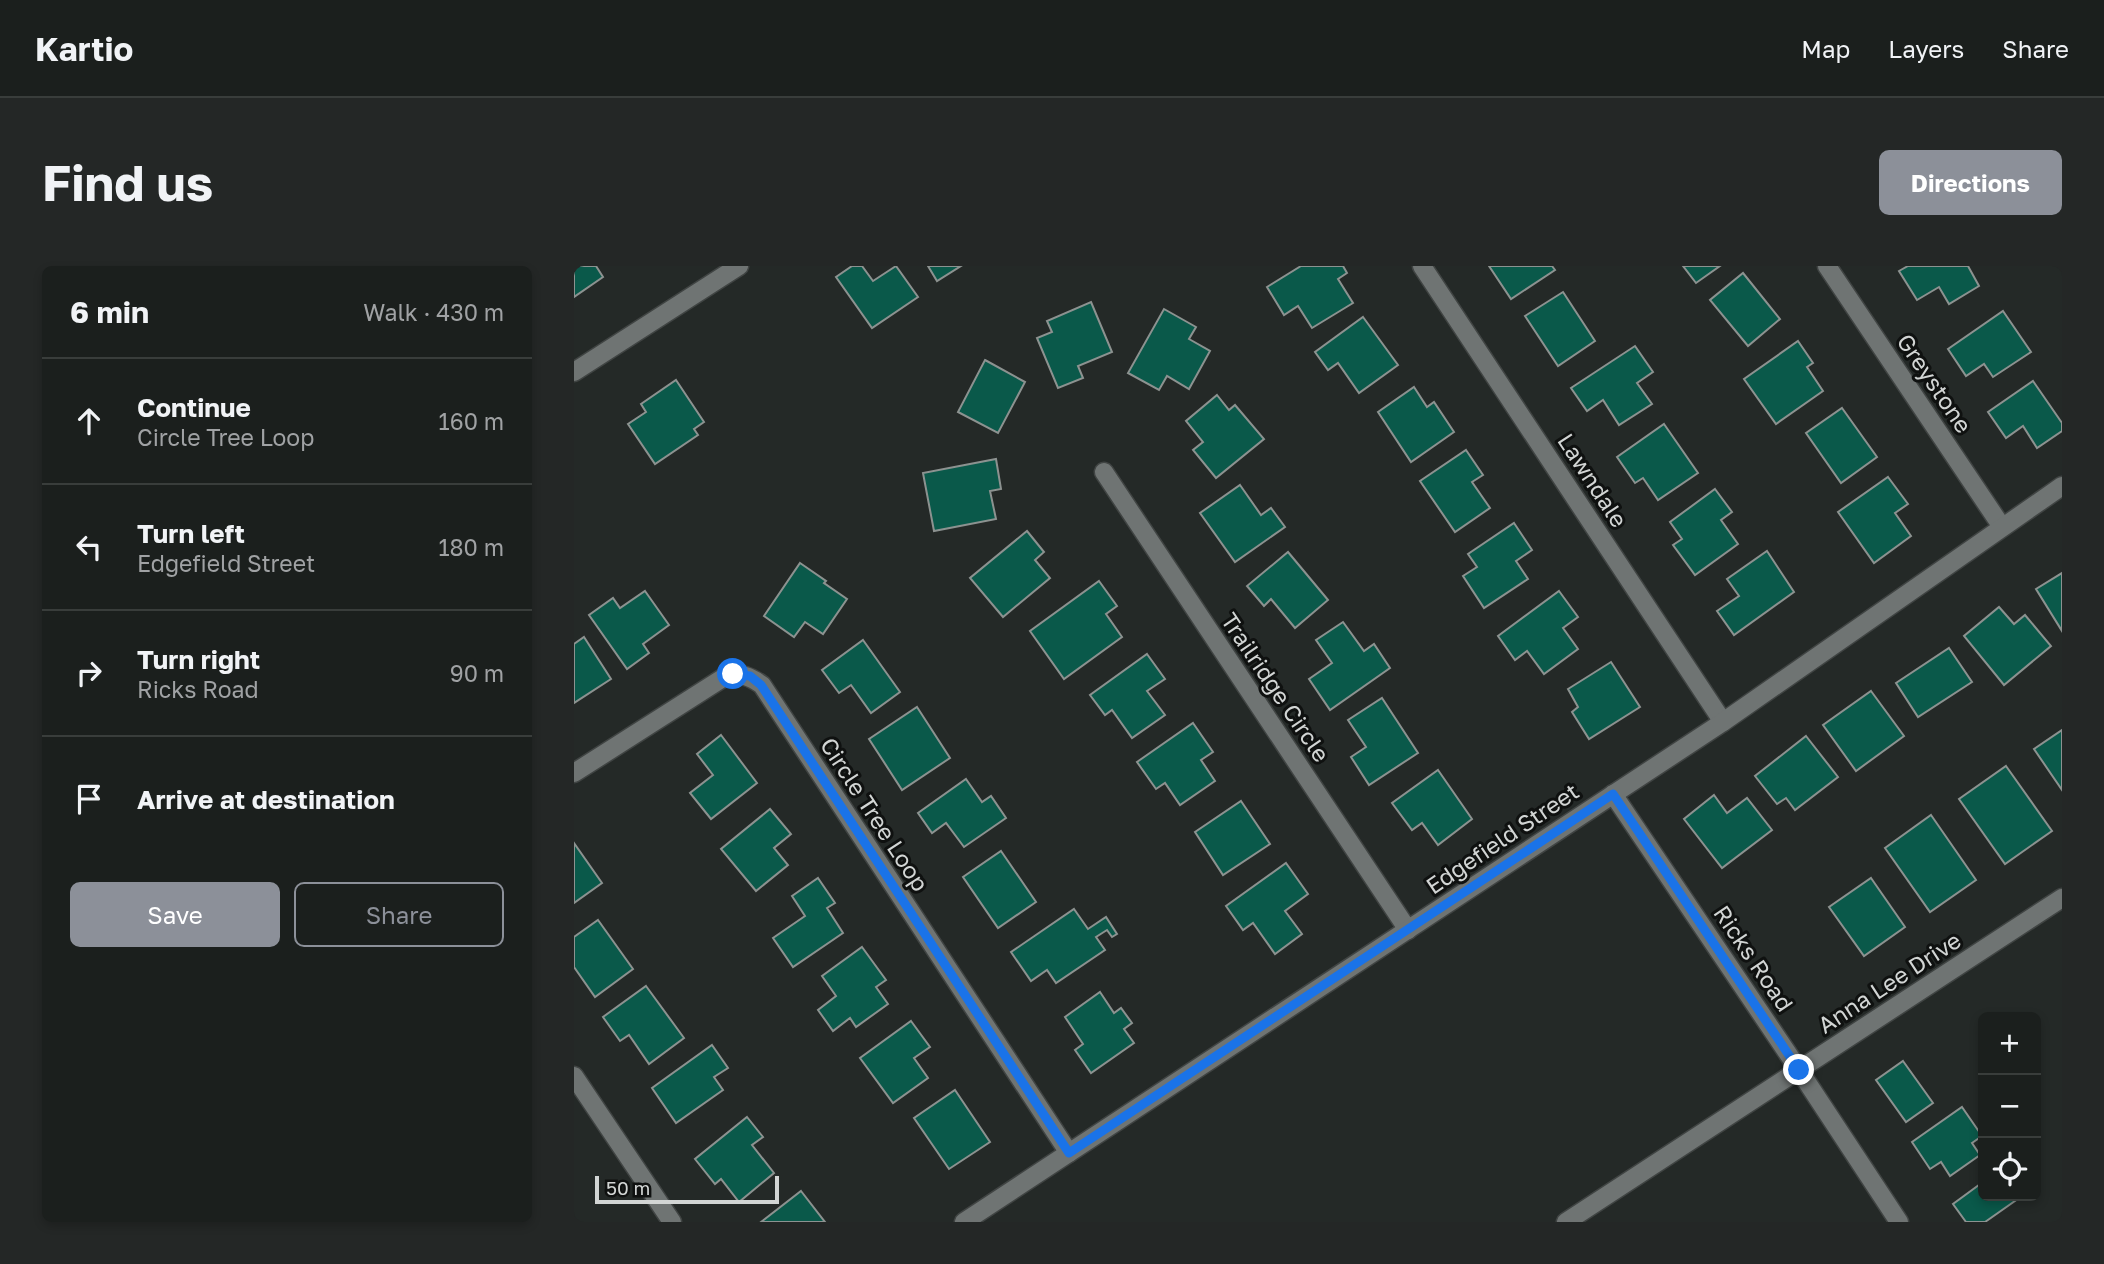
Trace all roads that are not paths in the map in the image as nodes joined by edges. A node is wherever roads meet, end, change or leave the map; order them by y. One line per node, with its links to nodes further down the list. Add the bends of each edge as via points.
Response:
1 (739, 266): 4 (street)
2 (1422, 266): 8 (street, Lawndale)
3 (1827, 266): 7 (street, Greystone)
4 (574, 372)
5 (1104, 472): 12 (street, Trailridge Circle)
6 (2062, 486): 7 (street, Edgefield Street)
7 (2002, 527): 8 (street, Edgefield Street)
8 (1723, 722): 10 (street, Edgefield Street)
9 (574, 773): 15 (street, Circle Tree Loop, via 726,676 750,676 761,685)
10 (1613, 794): 12 (street, Edgefield Street); 13 (street, Ricks Road)
11 (2062, 898): 13 (street, Anna Lee Drive)
12 (1408, 930): 15 (street, Edgefield Street)
13 (1799, 1070): 18 (street, Anna Lee Drive); 19 (street, Ricks Road)
14 (574, 1076): 16 (street)
15 (1069, 1153): 17 (street, Edgefield Street)
16 (671, 1222)
17 (964, 1222)
18 (1566, 1222)
19 (1899, 1222)

